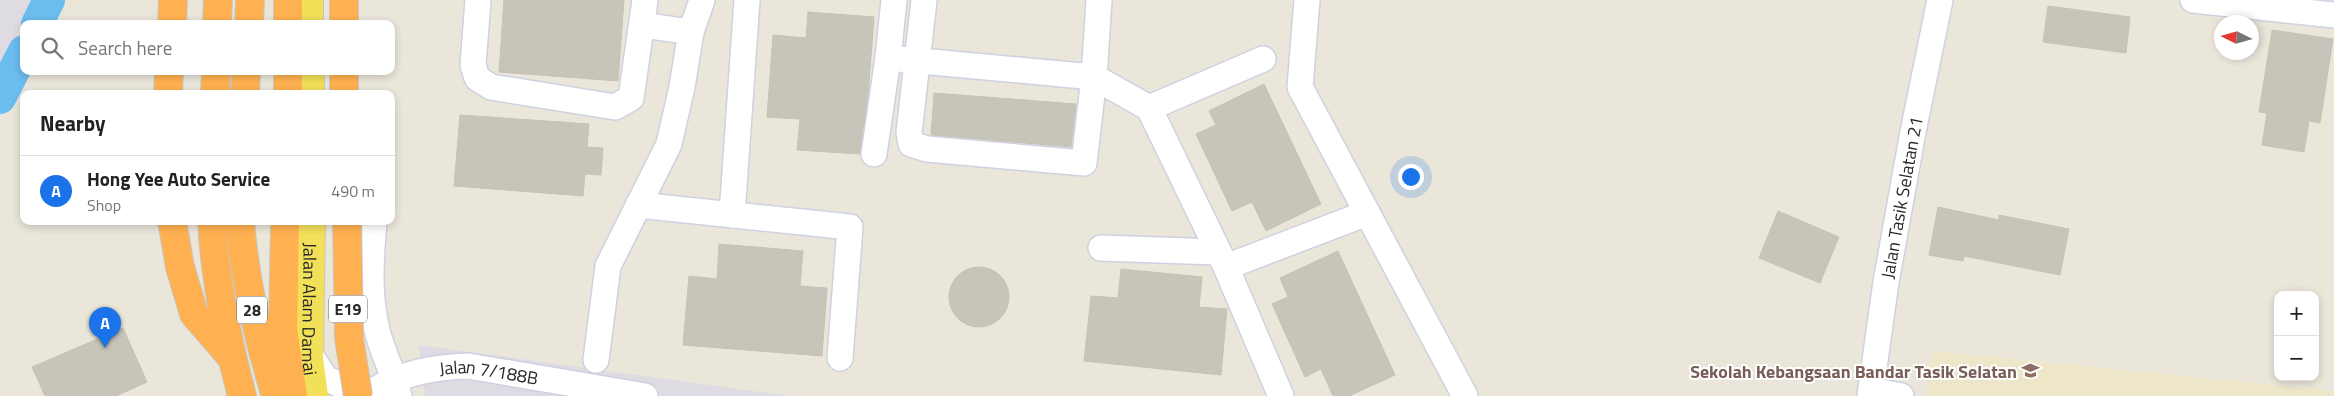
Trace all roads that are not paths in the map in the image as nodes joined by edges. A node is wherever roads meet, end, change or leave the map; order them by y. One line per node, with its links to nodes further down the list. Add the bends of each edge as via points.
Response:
1 (173, 0): 18 (highway)
2 (218, 0): 19 (highway)
3 (250, 0): 20 (highway)
4 (288, 0): 21 (highway)
5 (309, 0): 22 (main road)
6 (344, 0): 23 (highway)
7 (478, 0): 24 (street, via 473,65 477,78 491,87 615,107 631,98)
8 (644, 0): 24 (street)
9 (702, 0): 25 (street)
10 (748, 0): 46 (street)
11 (894, 0): 26 (street)
12 (924, 0): 28 (street)
13 (1099, 0): 35 (street)
14 (1307, 0): 45 (street, via 1300,87)
15 (1940, 0): 62 (street, Jalan Tasik Selatan 21, via 1888,273)
16 (2193, 0): 17 (street)
17 (2334, 15)
18 (172, 20)
19 (218, 20)
20 (249, 20)
21 (288, 20)
22 (309, 20)
23 (344, 20)
24 (642, 25): 25 (street)
25 (691, 32): 44 (street, via 670,144)
26 (888, 58): 28 (street); 43 (street)
27 (1263, 59): 42 (street)
28 (918, 62): 35 (street); 35 (street, via 909,133 911,144 937,150 1084,163)
29 (169, 75): 36 (highway)
30 (216, 75): 37 (highway)
31 (246, 75): 38 (highway)
32 (288, 75): 39 (highway)
33 (310, 75): 40 (main road)
34 (344, 75): 41 (highway)
35 (1094, 78): 42 (street)
36 (168, 90)
37 (215, 90)
38 (245, 90)
39 (288, 90)
40 (310, 90)
41 (344, 90)
42 (1148, 108): 55 (street)
43 (874, 154)
44 (638, 205): 46 (street); 59 (street, via 608,266)
45 (1367, 213): 55 (street); 70 (street)
46 (732, 216): 57 (street, via 850,227)
47 (173, 225): 58 (highway, via 180,267 194,314)
48 (212, 225): 58 (highway, 28)
49 (240, 225): 64 (highway, 28, via 253,313)
50 (285, 225): 65 (highway, via 283,330)
51 (311, 225): 56 (main road, Jalan Alam Damai)
52 (346, 225): 67 (highway, E19, bridge, via 349,338)
53 (374, 225): 60 (street, via 370,285 377,331)
54 (1101, 248): 55 (street)
55 (1222, 260): 69 (street)
56 (309, 353): 66 (main road, Jalan Alam Damai); 67 (street, via 326,380)
57 (840, 358)
58 (232, 359): 63 (highway, 28)
59 (596, 360)
60 (397, 388): 61 (street, Jalan 7/188B, via 440,367 468,366); 67 (street, Jalan 7/188B)
61 (567, 390): 68 (street, Jalan 7/188B)
62 (1871, 393): 71 (street)
63 (242, 396)
64 (276, 396)
65 (293, 396)
66 (314, 396)
67 (364, 396)
68 (645, 396)
69 (1281, 396)
70 (1465, 396)
71 (1901, 396)

